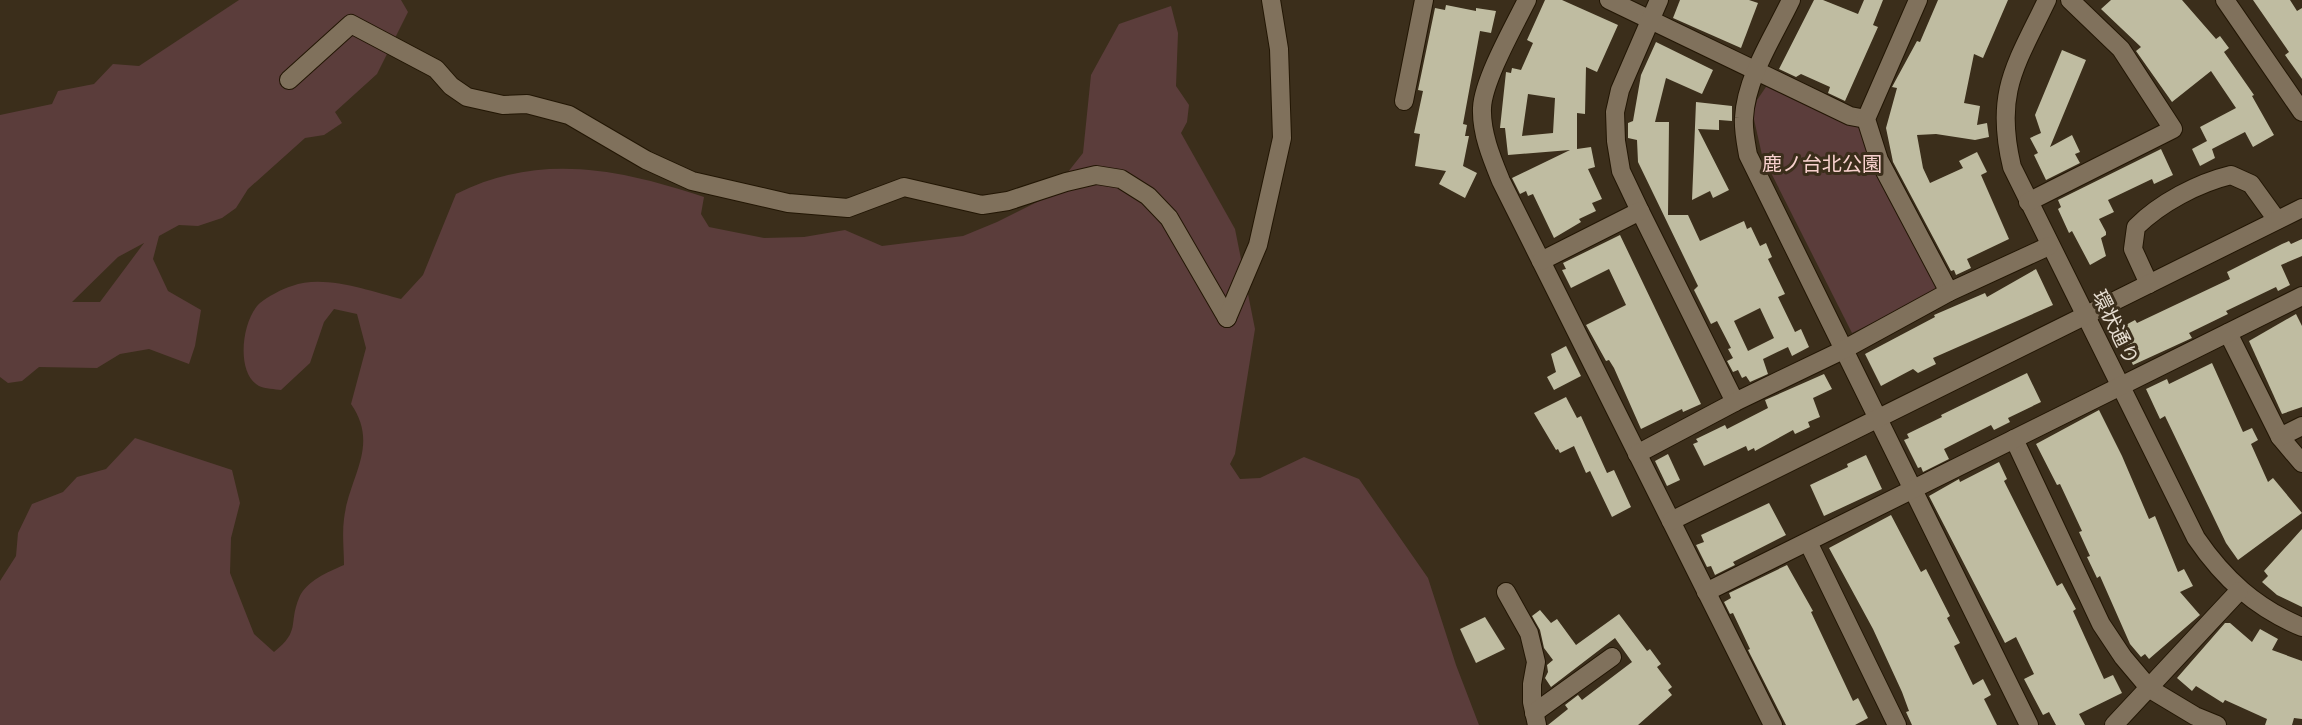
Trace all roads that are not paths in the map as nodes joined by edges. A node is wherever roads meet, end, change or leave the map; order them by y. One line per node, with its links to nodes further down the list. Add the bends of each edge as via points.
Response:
1 (1271, 0): 13 (street, via 1279,49 1282,138 1258,245 1227,318 1169,218 1148,196 1121,179 1096,175 982,205 904,187 848,208 788,203 692,181 645,160 569,115 527,104 503,105 467,97 436,69 351,24)
2 (1425, 0): 14 (street)
3 (1527, 0): 22 (street, via 1496,64 1482,108 1488,150)
4 (1609, 0): 11 (street)
5 (1659, 0): 11 (street)
6 (1791, 0): 12 (street)
7 (1918, 0): 16 (street)
8 (2047, 0): 17 (street, 環状通り, via 2012,74 2005,104 2009,157)
9 (2070, 0): 17 (street, via 2121,49 2173,129)
10 (2225, 0): 15 (street)
11 (1650, 20): 12 (street); 19 (street, via 1628,66 1615,112 1622,171)
12 (1757, 71): 16 (street, via 1850,116); 28 (street, via 1744,117 1748,155)
13 (290, 80)
14 (1404, 101)
15 (2302, 112)
16 (1866, 119): 24 (street, via 1879,160)
17 (2028, 202): 21 (street, 環状通り)
18 (2302, 207): 20 (street)
19 (1640, 211): 22 (street); 30 (street)
20 (2277, 220): 23 (street); 23 (street, via 2251,184 2231,175 2193,190 2150,214 2136,227 2133,249)
21 (2049, 246): 24 (street); 26 (street, 環状通り)
22 (1541, 261): 35 (street)
23 (2149, 284): 26 (street)
24 (1949, 292): 28 (street)
25 (2302, 296): 27 (street)
26 (2086, 315): 29 (street, 環状通り); 31 (street)
27 (2228, 333): 29 (street); 33 (street)
28 (1843, 350): 30 (street); 31 (street)
29 (2120, 387): 34 (street); 40 (street, 環状通り, via 2196,538)
30 (1735, 402): 35 (street)
31 (1877, 419): 37 (street); 38 (street)
32 (2302, 426): 33 (street)
33 (2280, 437): 36 (street)
34 (2014, 439): 37 (street); 45 (street, via 2101,624)
35 (1637, 454): 38 (street)
36 (2302, 463)
37 (1912, 490): 39 (street); 49 (street)
38 (1671, 521): 42 (street)
39 (1808, 542): 42 (street); 48 (street)
40 (2239, 591): 43 (street, 環状通り, via 2279,618); 45 (street)
41 (1506, 592): 46 (street, via 1529,633 1536,662 1532,684)
42 (1706, 592): 47 (street)
43 (2302, 627)
44 (1612, 657): 46 (street)
45 (2150, 689): 50 (street); 51 (street)
46 (1536, 719)
47 (1773, 725)
48 (1897, 725)
49 (2029, 725)
50 (2114, 725)
51 (2217, 725)

